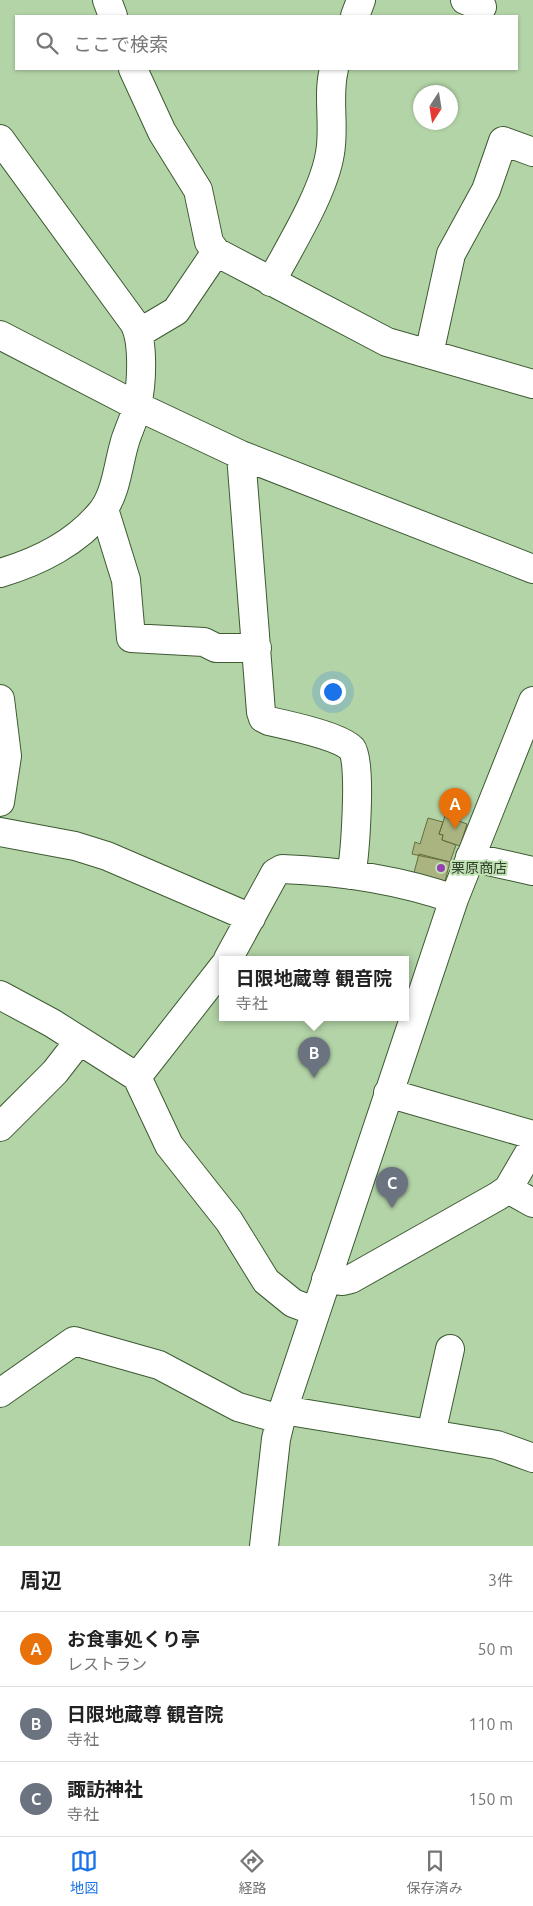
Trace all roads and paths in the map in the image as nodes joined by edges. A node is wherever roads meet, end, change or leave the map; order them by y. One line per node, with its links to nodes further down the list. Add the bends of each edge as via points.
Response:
1 (106, 0): 3 (street)
2 (361, 0): 4 (street)
3 (114, 15)
4 (354, 15)
5 (133, 70): 9 (street, via 162,132 198,190 209,242)
6 (334, 70): 10 (street, via 331,145 326,172)
7 (0, 139): 11 (street)
8 (533, 152): 13 (street, via 503,141 486,190 451,254)
9 (216, 252): 10 (street); 11 (street, via 176,311)
10 (271, 282): 13 (street, via 387,342)
11 (139, 333): 15 (street, via 140,391)
12 (0, 335): 15 (street)
13 (429, 354): 14 (street)
14 (533, 384)
15 (137, 406): 16 (street); 17 (street, via 112,494)
16 (241, 455): 18 (street); 20 (street)
17 (104, 509): 19 (street, via 60,547 29,564); 20 (street, via 126,580 131,638 204,642 216,648)
18 (533, 569)
19 (0, 573)
20 (257, 648): 27 (street, via 263,718 316,733 347,745 353,751 357,778)
21 (0, 699): 23 (street, via 7,756)
22 (533, 701): 25 (street)
23 (0, 802)
24 (0, 832): 29 (street, via 75,846 108,856)
25 (470, 857): 26 (street); 28 (street)
26 (533, 871)
27 (351, 874): 28 (street); 29 (street, via 282,869 275,873)
28 (454, 899): 35 (street)
29 (251, 918): 30 (street)
30 (230, 956)
31 (219, 972): 34 (street)
32 (0, 995): 33 (street)
33 (79, 1041): 34 (street); 36 (street, via 55,1072)
34 (137, 1078): 42 (street, via 169,1145 228,1220 266,1281 293,1303)
35 (388, 1093): 37 (street); 41 (street)
36 (0, 1127)
37 (533, 1135)
38 (533, 1146): 39 (street)
39 (508, 1189): 40 (street); 41 (street, via 351,1279)
40 (533, 1204)
41 (326, 1279): 42 (street)
42 (314, 1311): 45 (street)
43 (450, 1349): 46 (street)
44 (0, 1393): 45 (street, via 74,1342 158,1365 238,1407)
45 (281, 1415): 46 (street); 48 (street)
46 (431, 1434): 47 (street, via 497,1445)
47 (533, 1458)
48 (264, 1546)

